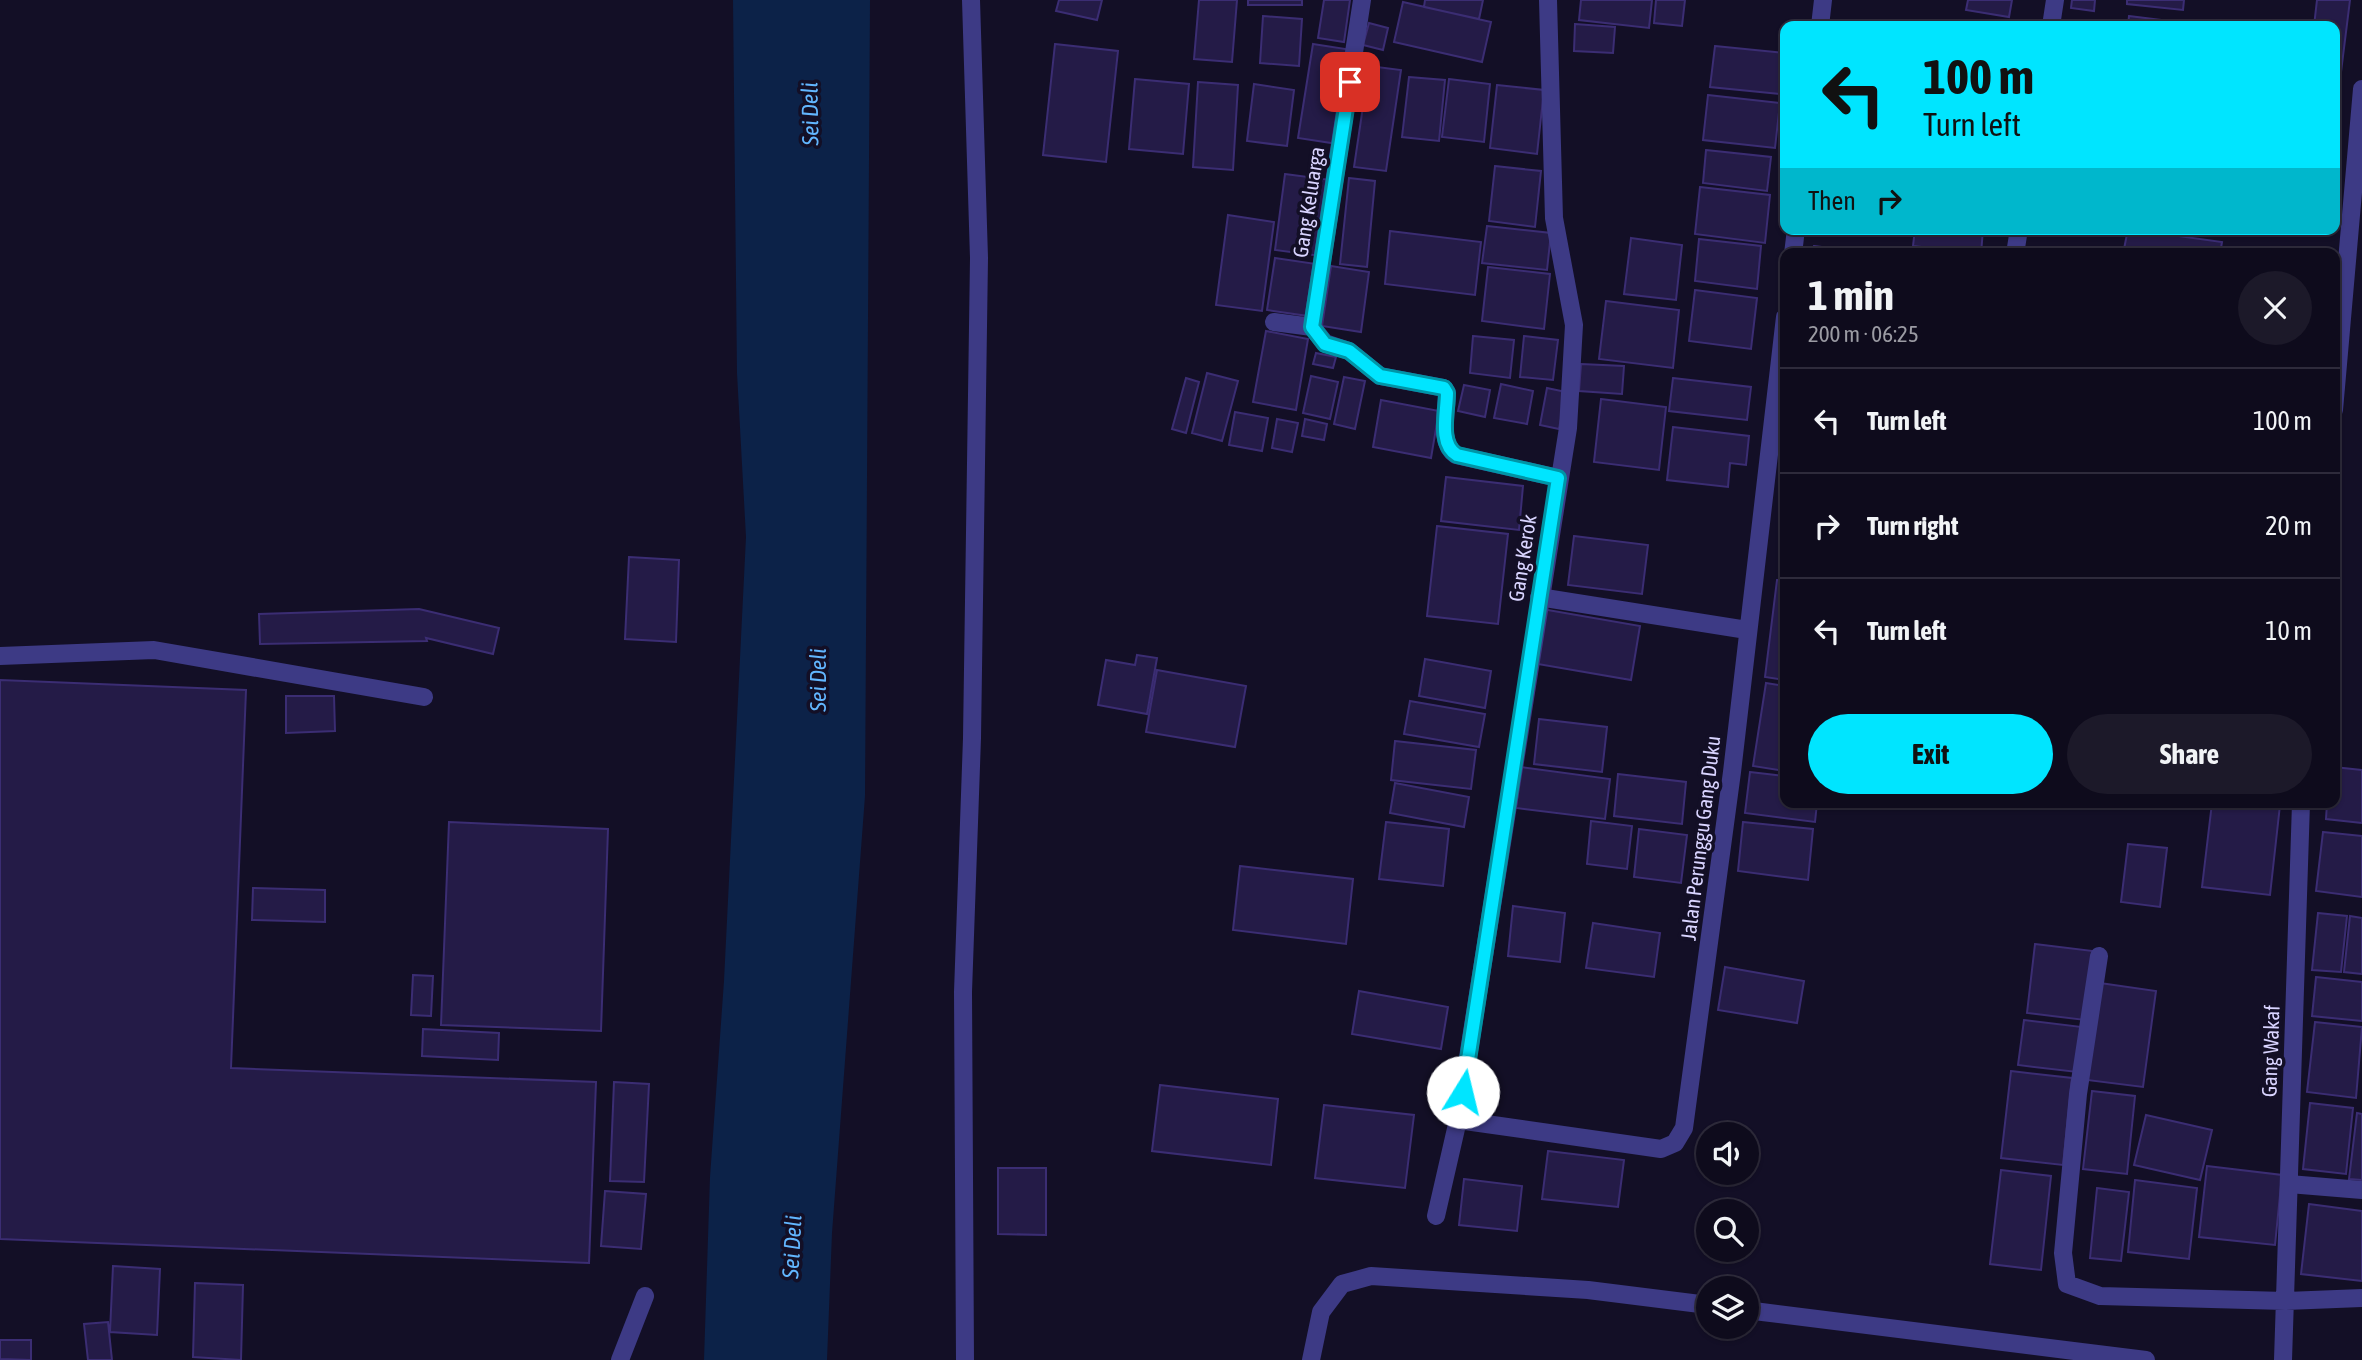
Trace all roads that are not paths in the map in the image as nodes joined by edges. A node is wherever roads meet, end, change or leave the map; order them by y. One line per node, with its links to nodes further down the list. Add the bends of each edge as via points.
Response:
1 (971, 0): 30 (street, via 979,258 963,992)
2 (1362, 0): 10 (street, Gang Keluarga)
3 (1548, 0): 13 (street, Gang Kerok, via 1555,218 1574,325 1568,428)
4 (1823, 0): 6 (street)
5 (2055, 0): 7 (street)
6 (1821, 21)
7 (2051, 21)
8 (2362, 89): 11 (street)
9 (1274, 322): 10 (street)
10 (1312, 327): 13 (street, via 1325,344 1349,351 1380,376 1444,388 1446,440 1457,455)
11 (2340, 341)
12 (1780, 358): 15 (street, Jalan Perunggu Gang Duku)
13 (1558, 478): 14 (street, Gang Kerok)
14 (1539, 597): 15 (street); 20 (street, Gang Kerok)
15 (1747, 630): 20 (street, Jalan Perunggu Gang Duku, via 1732,772 1680,1136 1661,1149)
16 (0, 656): 17 (street, via 154,650)
17 (424, 697)
18 (2301, 808): 21 (street, Gang Wakaf)
19 (2099, 956): 26 (street, via 2078,1094 2063,1253 2067,1284 2100,1296)
20 (1458, 1120): 23 (street, Gang Kerok)
21 (2289, 1184): 22 (street); 26 (street, Gang Wakaf)
22 (2362, 1190)
23 (1436, 1216)
24 (645, 1296): 29 (street)
25 (2362, 1298): 26 (street)
26 (2285, 1301): 33 (street, Gang Wakaf)
27 (1696, 1304): 31 (street, via 1588,1290 1371,1276 1342,1284 1321,1312)
28 (1759, 1312): 32 (street)
29 (620, 1360)
30 (965, 1360)
31 (1311, 1360)
32 (2146, 1360)
33 (2283, 1360)

